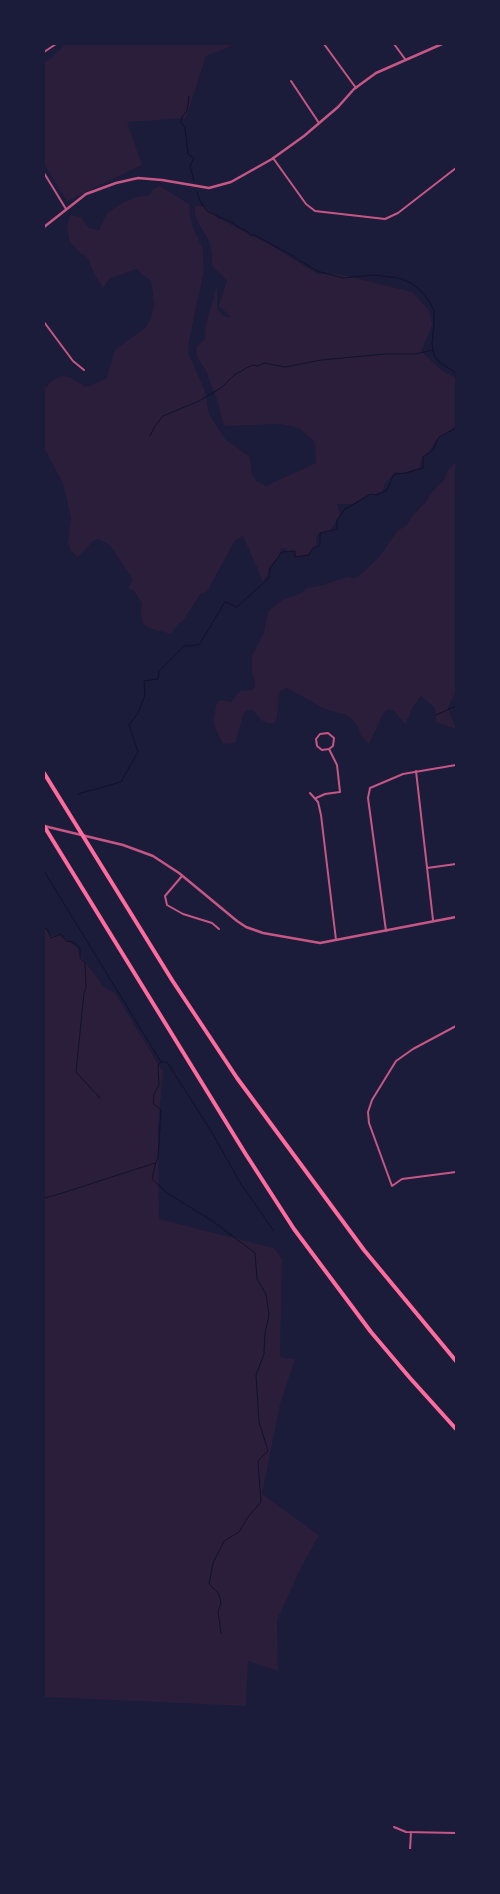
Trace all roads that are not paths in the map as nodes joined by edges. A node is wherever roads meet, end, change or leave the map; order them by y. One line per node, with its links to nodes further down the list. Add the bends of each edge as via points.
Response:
1 (56, 44): 5 (street)
2 (324, 44): 8 (street)
3 (394, 44): 6 (street)
4 (442, 44): 6 (street)
5 (44, 52)
6 (405, 59): 8 (street, via 376,73)
7 (291, 81): 9 (street)
8 (356, 88): 9 (street)
9 (319, 123): 10 (street)
10 (273, 158): 11 (street, via 314,212 385,219 398,213); 13 (street, via 231,182 209,188 138,178 86,194)
11 (456, 168)
12 (44, 173): 13 (street)
13 (66, 209): 14 (street)
14 (44, 227)
15 (44, 322): 16 (street, via 73,361)
16 (84, 370)
17 (329, 749): 17 (street, via 334,743 332,736 326,732 320,734 316,739 317,746 322,750); 22 (street, via 337,765 340,792)
18 (456, 765): 19 (street)
19 (416, 771): 25 (street); 30 (street, via 370,788 368,798)
20 (44, 773): 34 (highway, via 172,980 237,1078 364,1250)
21 (310, 793): 22 (street)
22 (316, 798): 31 (street, via 321,815)
23 (44, 826): 26 (street, via 138,850 164,862); 35 (highway, via 244,1154 294,1230 376,1338)
24 (456, 864): 25 (street)
25 (427, 868): 28 (street)
26 (182, 876): 29 (street, via 165,896 166,906 212,922); 31 (street, via 246,927 304,941)
27 (456, 917): 28 (street)
28 (433, 921): 30 (street)
29 (219, 929)
30 (386, 931): 31 (street)
31 (336, 940)
32 (456, 1026): 33 (street, via 396,1061 369,1106 368,1123 392,1186 402,1180)
33 (456, 1172)
34 (456, 1361)
35 (456, 1429)
36 (394, 1827): 37 (street)
37 (411, 1832): 38 (street); 39 (street)
38 (456, 1833)
39 (410, 1850)

